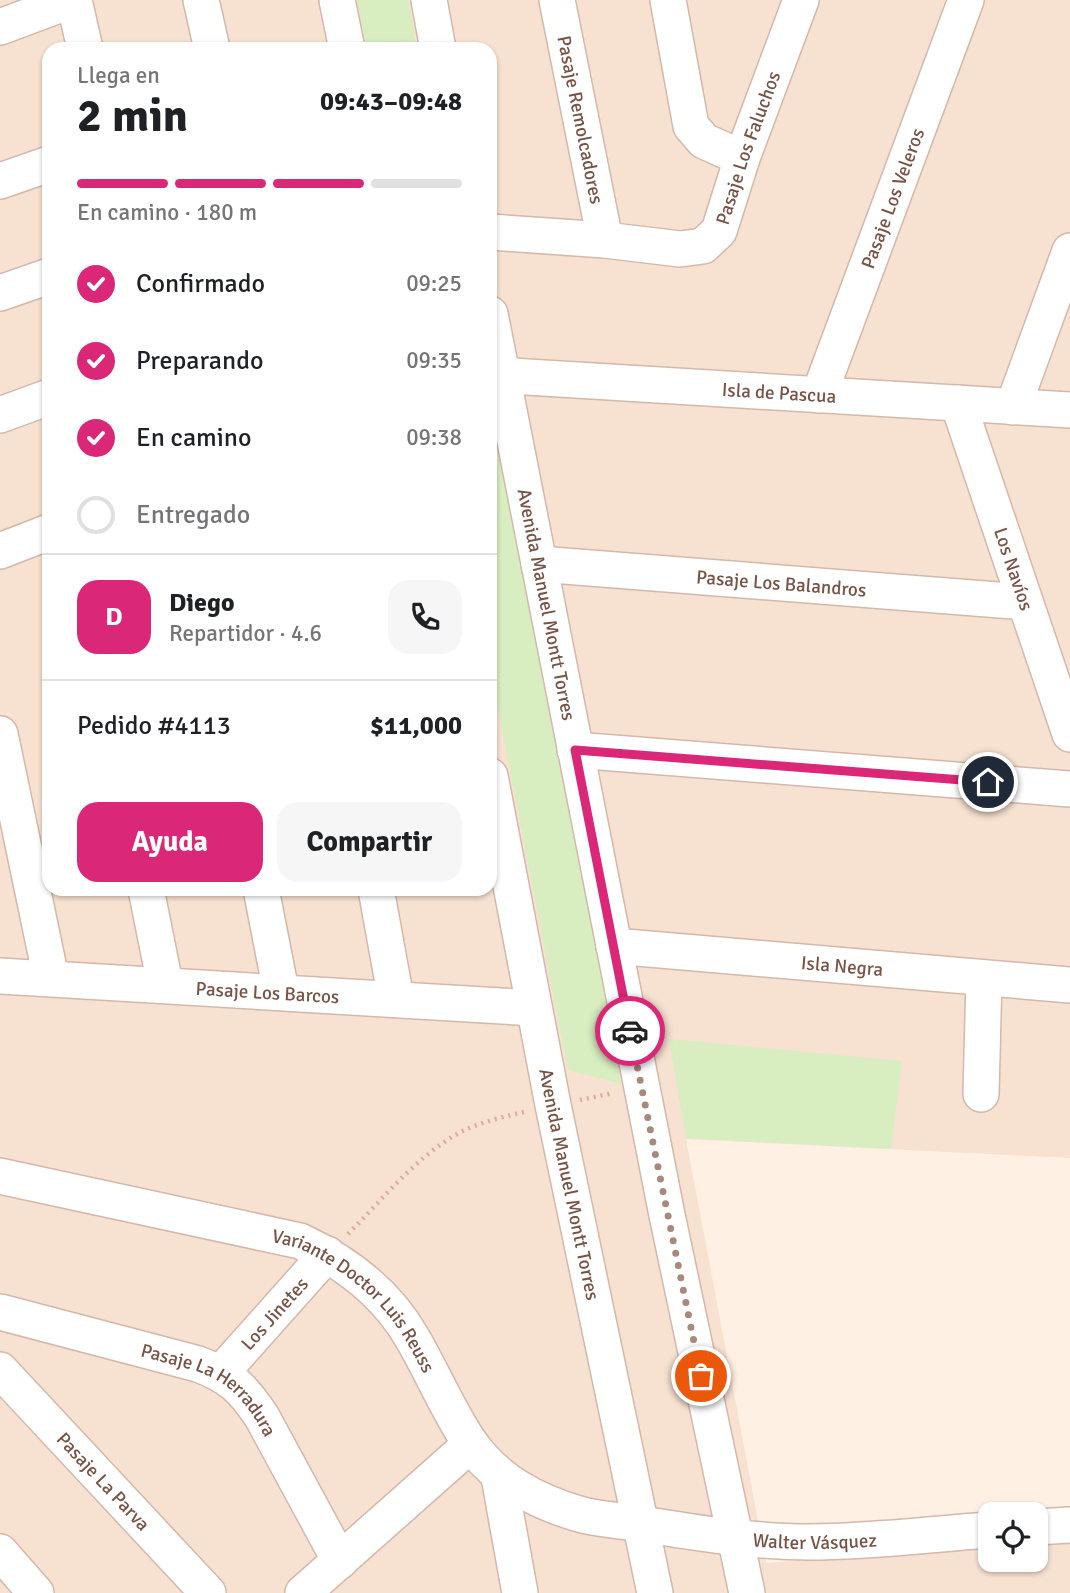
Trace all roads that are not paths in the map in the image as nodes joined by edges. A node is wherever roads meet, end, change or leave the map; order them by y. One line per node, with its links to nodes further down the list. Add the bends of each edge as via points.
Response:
1 (73, 0): 9 (street); 10 (street)
2 (201, 0): 11 (street)
3 (337, 0): 12 (street)
4 (429, 0): 13 (street)
5 (557, 0): 18 (street, Pasaje Remolcadores)
6 (668, 0): 14 (street, via 691,126 704,141)
7 (802, 0): 14 (street, Pasaje Los Faluchos)
8 (966, 0): 24 (street, Pasaje Los Veleros)
9 (0, 27)
10 (83, 42)
11 (210, 42)
12 (346, 42)
13 (437, 42)
14 (742, 158): 18 (street, Pasaje Los Faluchos, via 719,231 703,246 680,249)
15 (42, 166): 16 (street)
16 (0, 181)
17 (497, 232): 18 (street, Pasaje Los Faluchos)
18 (605, 240)
19 (1070, 251): 27 (street)
20 (42, 278): 21 (street)
21 (0, 293)
22 (497, 377): 24 (street, Isla de Pascua)
23 (497, 381): 32 (street, Avenida Manuel Montt Torres)
24 (819, 395): 26 (street, Isla de Pascua)
25 (42, 400): 29 (street)
26 (958, 403): 27 (street, Isla de Pascua); 33 (street, Los Navíos)
27 (1013, 407): 28 (street, Isla de Pascua)
28 (1070, 410)
29 (0, 415)
30 (42, 535): 31 (street)
31 (0, 551)
32 (539, 564): 33 (street, Pasaje Los Balandros); 36 (street, Avenida Manuel Montt Torres)
33 (1025, 602): 35 (street, Los Navíos)
34 (0, 734): 38 (street)
35 (1070, 734)
36 (575, 750): 37 (street); 43 (street, Avenida Manuel Montt Torres)
37 (1070, 789)
38 (7, 799): 45 (street)
39 (497, 813): 51 (street, Avenida Manuel Montt Torres)
40 (147, 896): 47 (street)
41 (262, 896): 49 (street)
42 (377, 896): 50 (street)
43 (614, 946): 46 (street, Isla Negra); 64 (street, Avenida Manuel Montt Torres)
44 (0, 976): 45 (street, Pasaje Los Barcos)
45 (51, 978): 47 (street, Pasaje Los Barcos)
46 (984, 978): 48 (street, Isla Negra); 52 (street)
47 (165, 985): 49 (street, Pasaje Los Barcos)
48 (1070, 985)
49 (281, 991): 50 (street, Pasaje Los Barcos)
50 (396, 999): 51 (street, Pasaje Los Barcos)
51 (534, 1008): 60 (street, Avenida Manuel Montt Torres)
52 (981, 1094)
53 (0, 1176): 54 (street, Variante Doctor Luis Reuss, via 300,1241)
54 (327, 1254): 57 (street, Los Jinetes); 58 (street, Variante Doctor Luis Reuss, via 354,1272 395,1313)
55 (0, 1312): 57 (street, Pasaje La Herradura)
56 (0, 1370): 68 (street, Pasaje La Parva)
57 (221, 1373): 66 (street, Pasaje La Herradura, via 248,1396 262,1417)
58 (471, 1444): 59 (street, Variante Doctor Luis Reuss); 66 (street)
59 (499, 1477): 60 (street, Variante Doctor Luis Reuss, via 528,1495 580,1515); 70 (street)
60 (642, 1524): 64 (street, Walter Vásquez); 71 (street, Avenida Manuel Montt Torres)
61 (1070, 1525): 62 (street)
62 (1048, 1526)
63 (978, 1531): 64 (street, Walter Vásquez, via 810,1542)
64 (735, 1537): 72 (street, Avenida Manuel Montt Torres)
65 (0, 1552): 67 (street)
66 (340, 1561): 69 (street)
67 (36, 1593)
68 (208, 1593)
69 (303, 1593)
70 (520, 1593)
71 (655, 1593)
72 (747, 1593)

